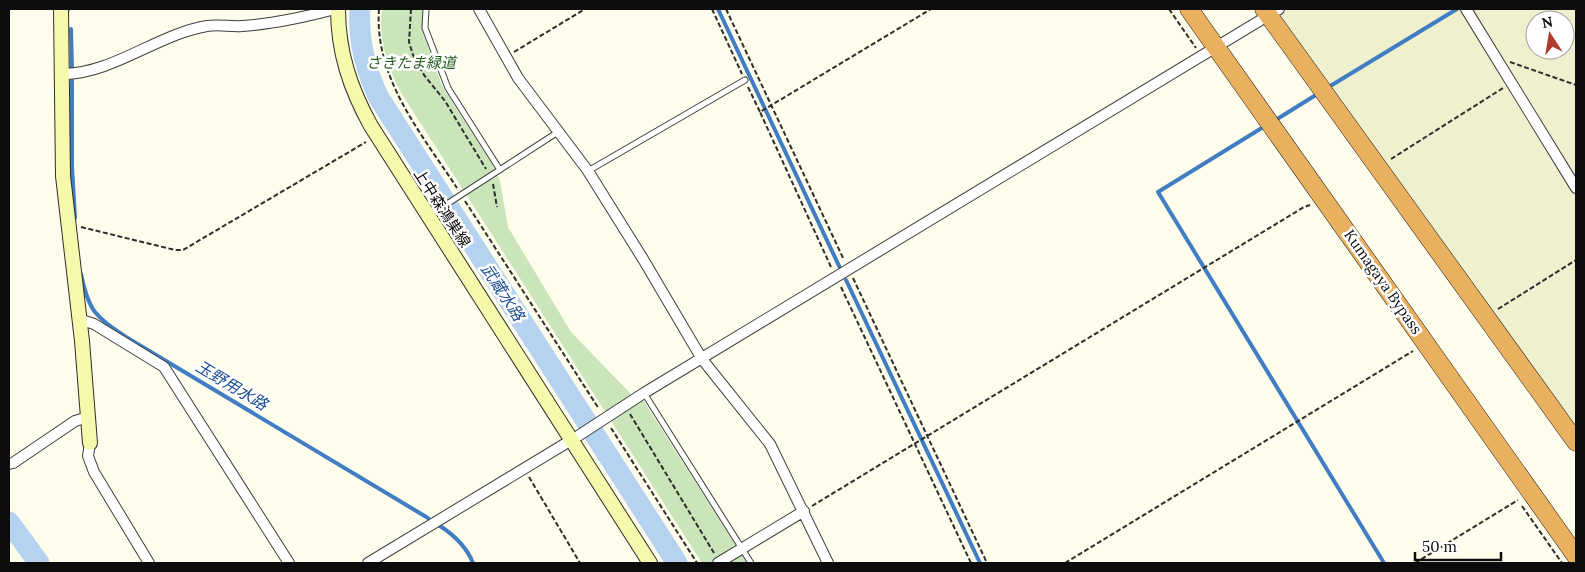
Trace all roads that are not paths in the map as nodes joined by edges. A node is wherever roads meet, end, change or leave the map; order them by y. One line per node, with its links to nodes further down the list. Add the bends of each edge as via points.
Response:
1 (61, 9): 9 (main road)
2 (337, 9): 9 (street, via 258,24 207,26 144,47 99,67); 15 (main road, 上中森鴻巣線, via 340,43 358,103)
3 (426, 9): 12 (lane, via 424,28 448,88)
4 (479, 9): 11 (street, via 518,78)
5 (1189, 9): 8 (highway, Kumagaya Bypass)
6 (1466, 9): 14 (street)
7 (1270, 11): 8 (street); 21 (highway)
8 (1218, 48): 17 (street); 26 (highway, Kumagaya Bypass)
9 (64, 74): 16 (main road, via 63,176)
10 (745, 80): 13 (lane)
11 (558, 132): 12 (lane); 13 (street)
12 (500, 170): 15 (lane)
13 (588, 171): 17 (street)
14 (1576, 188)
15 (433, 213): 20 (main road, 上中森鴻巣線)
16 (79, 319): 19 (main road); 28 (street, via 94,324 164,367)
17 (702, 359): 18 (street); 24 (street, via 770,444)
18 (644, 393): 20 (street); 25 (lane)
19 (88, 417): 22 (main road); 23 (street)
20 (576, 437): 29 (street); 30 (main road, 上中森鴻巣線)
21 (1576, 442)
22 (90, 443): 27 (street, via 88,456 94,472)
23 (9, 464)
24 (804, 511): 25 (street); 33 (street)
25 (742, 549): 31 (street); 32 (lane)
26 (1576, 556)
27 (149, 563)
28 (289, 563)
29 (368, 563)
30 (650, 563)
31 (719, 563)
32 (752, 563)
33 (828, 563)

